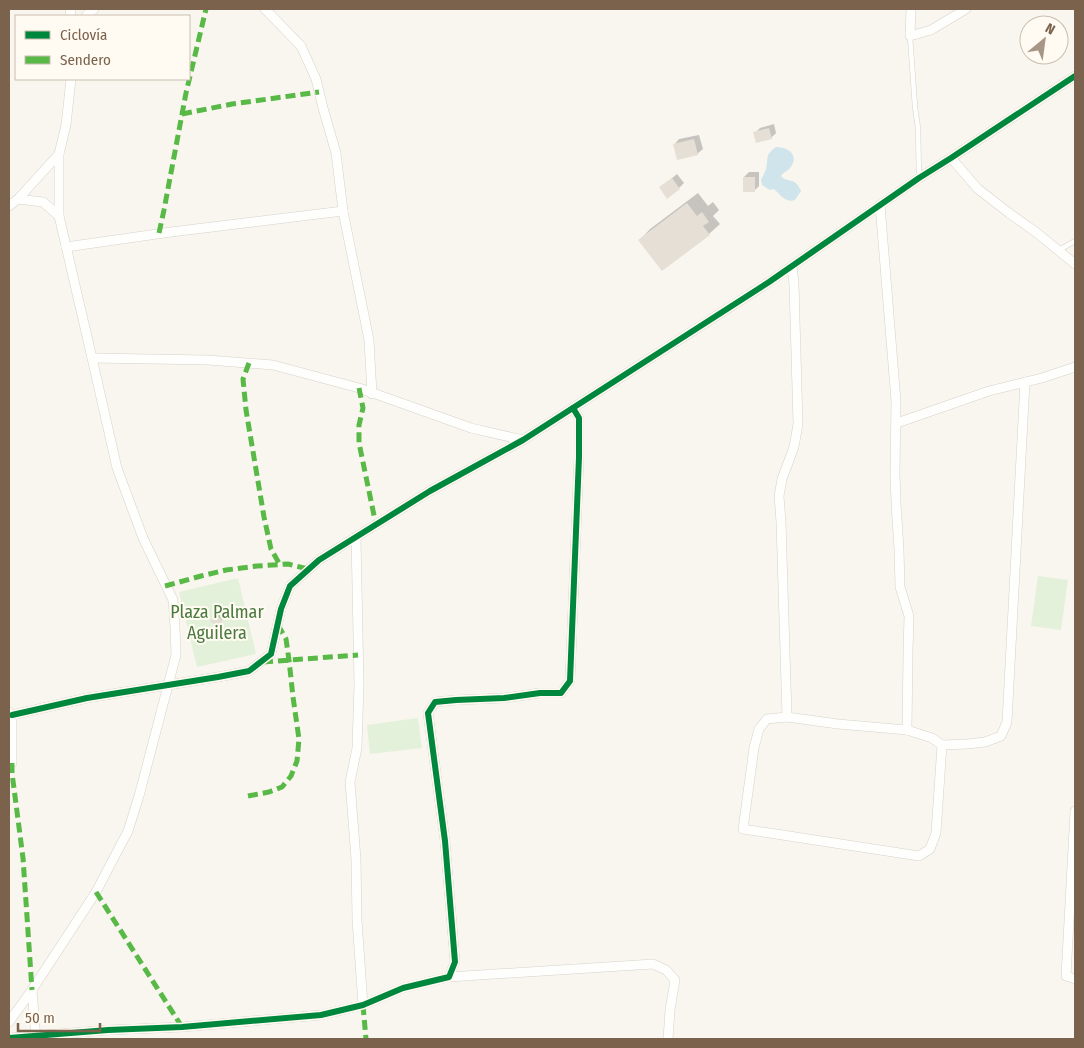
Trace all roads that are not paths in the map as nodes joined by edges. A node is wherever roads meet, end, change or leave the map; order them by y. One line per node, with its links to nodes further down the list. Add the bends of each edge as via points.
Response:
1 (265, 9): 13 (street, via 302,46 316,79 336,153)
2 (911, 9): 4 (street)
3 (966, 9): 4 (street, via 931,30)
4 (910, 36): 9 (lane)
5 (1075, 76): 8 (street)
6 (71, 80): 7 (street)
7 (59, 154): 10 (street); 14 (street)
8 (951, 158): 9 (street); 17 (street, via 978,189)
9 (919, 178): 11 (street)
10 (18, 199): 12 (street); 14 (street, via 43,202)
11 (880, 205): 19 (street); 25 (street)
12 (9, 206)
13 (344, 211): 16 (street); 23 (street, via 369,340)
14 (59, 216): 16 (street)
15 (1075, 241): 17 (lane)
16 (66, 248): 20 (street)
17 (1059, 250): 18 (street)
18 (1075, 264)
19 (792, 266): 24 (street); 30 (street, via 798,424 779,496)
20 (92, 358): 23 (street, via 273,365); 28 (street, via 117,468 143,538 173,600 176,655)
21 (1075, 367): 22 (street)
22 (1025, 382): 25 (street); 32 (street, via 1007,722 1001,736 985,742)
23 (372, 394): 26 (street, via 471,428)
24 (573, 408): 26 (street); 35 (street, via 579,418 579,458 570,680 561,694 435,702 428,713 445,841 456,962)
25 (897, 423): 31 (street, via 895,474 900,587 909,616)
26 (523, 440): 27 (street, via 430,491)
27 (356, 537): 28 (street, via 319,560 290,586 271,654 249,670); 38 (street, via 359,684 357,748 350,782)
28 (169, 684): 29 (street); 37 (street, via 128,831 96,892)
29 (10, 714): 33 (street, via 12,763)
30 (787, 717): 31 (street); 32 (street, via 767,719 759,729 743,830 919,856 930,849 936,833)
31 (907, 730): 32 (street)
32 (942, 745)
33 (9, 763)
34 (1075, 810): 36 (street, via 1066,976)
35 (448, 977): 38 (street, via 403,988); 42 (street, via 653,964 666,970 675,980)
36 (1075, 979)
37 (32, 990): 39 (street); 41 (street)
38 (363, 1005): 41 (street, via 321,1015)
39 (9, 1022)
40 (9, 1038): 41 (street)
41 (36, 1038)
42 (668, 1039)

